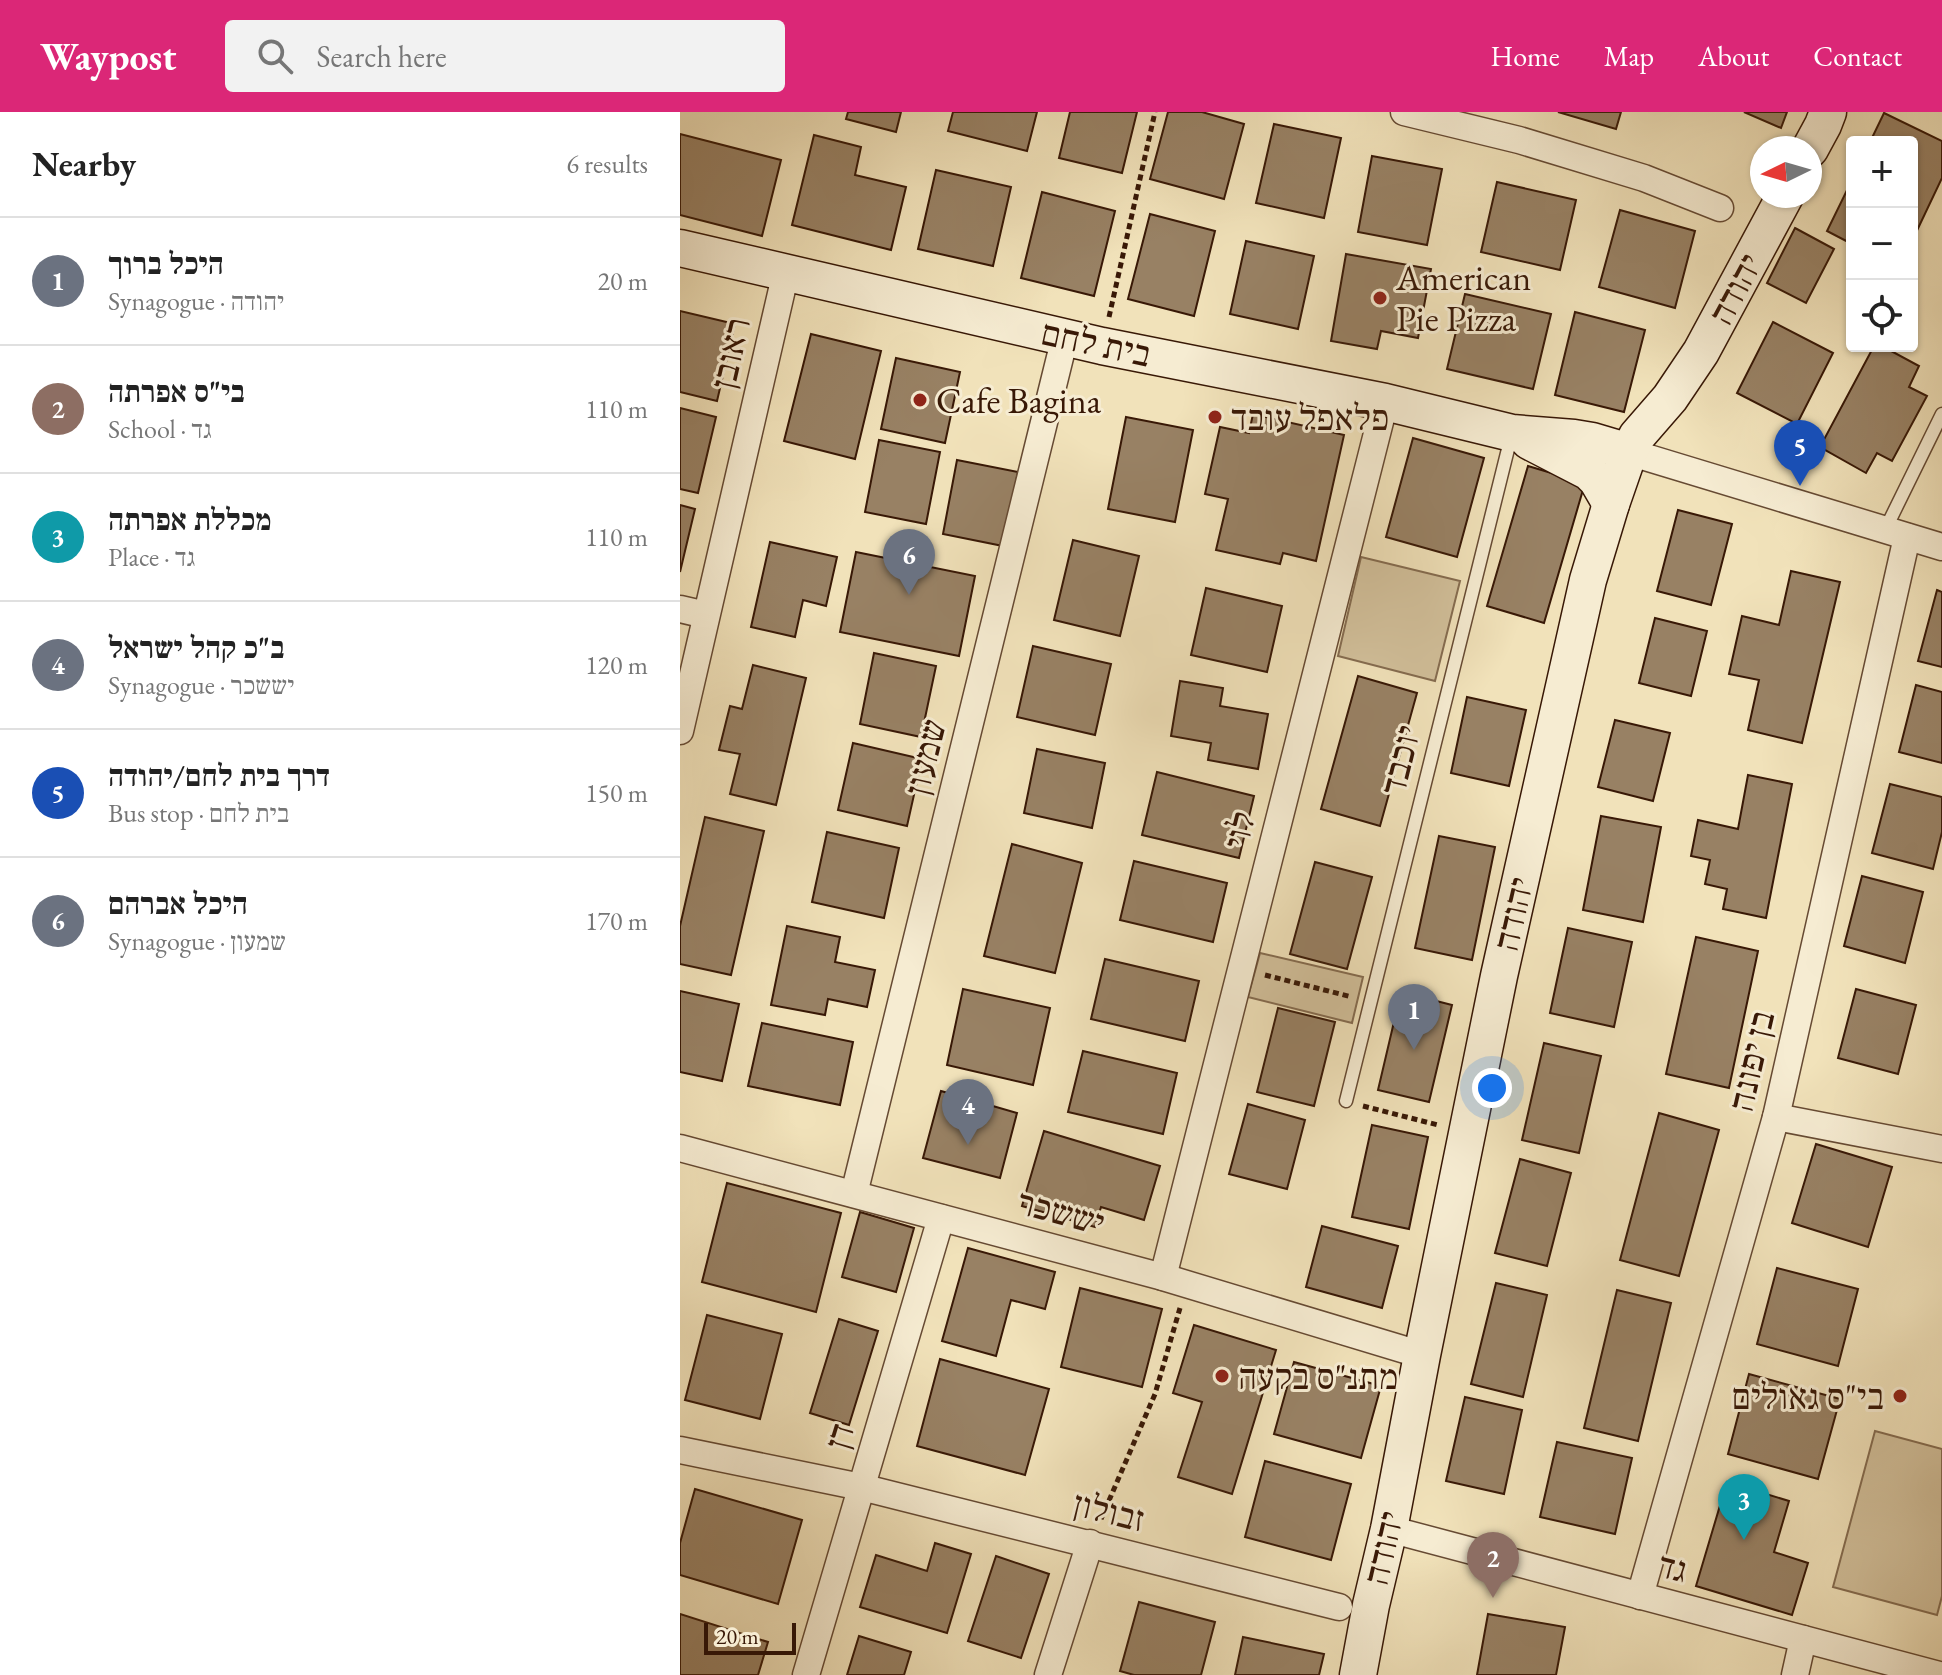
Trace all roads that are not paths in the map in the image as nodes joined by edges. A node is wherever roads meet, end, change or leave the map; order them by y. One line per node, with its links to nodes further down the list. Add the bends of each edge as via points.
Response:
1 (1404, 112): 4 (street, via 1617,169)
2 (1828, 112): 3 (street)
3 (1817, 136)
4 (1720, 208)
5 (1779, 208): 12 (street, יהודה, via 1701,352)
6 (680, 248): 7 (street, בית לחם)
7 (786, 272): 8 (street, בית לחם); 17 (street, ראובן)
8 (1065, 337): 9 (street, בית לחם); 23 (street, שמעון)
9 (1385, 402): 11 (street, בית לחם); 25 (street, לוי, via 1241,969)
10 (1942, 414): 14 (lane)
11 (1512, 433): 12 (street, בית לחם, via 1574,438); 13 (street, בית לחם, via 1589,472); 19 (lane, יוכבד)
12 (1629, 452): 13 (street, יהודה); 14 (street, בית לחם)
13 (1611, 504): 26 (street, יהודה, via 1588,580 1499,976)
14 (1896, 534): 15 (street, בית לחם); 20 (street, בן יפונה)
15 (1942, 547)
16 (680, 609): 17 (street)
17 (706, 615): 18 (street, ראובן)
18 (680, 731)
19 (1346, 1101)
20 (1776, 1117): 22 (street); 31 (street, בן יפונה)
21 (680, 1148): 23 (street, יששכר)
22 (1942, 1149)
23 (854, 1194): 24 (street, יששכר)
24 (941, 1218): 25 (street, יששכר); 28 (street, דן)
25 (1175, 1280): 26 (street, יששכר)
26 (1422, 1355): 29 (street, יהודה)
27 (680, 1450): 28 (street, זבולון)
28 (861, 1487): 30 (street, זבולון); 34 (street, דן)
29 (1389, 1529): 31 (street, גד); 36 (street, יהודה)
30 (1090, 1543): 32 (street, זבולון); 35 (street)
31 (1640, 1596): 33 (street, גד)
32 (1339, 1607)
33 (1803, 1639): 37 (street); 38 (street, גד)
34 (806, 1675)
35 (1048, 1675)
36 (1358, 1675)
37 (1795, 1675)
38 (1939, 1675)

